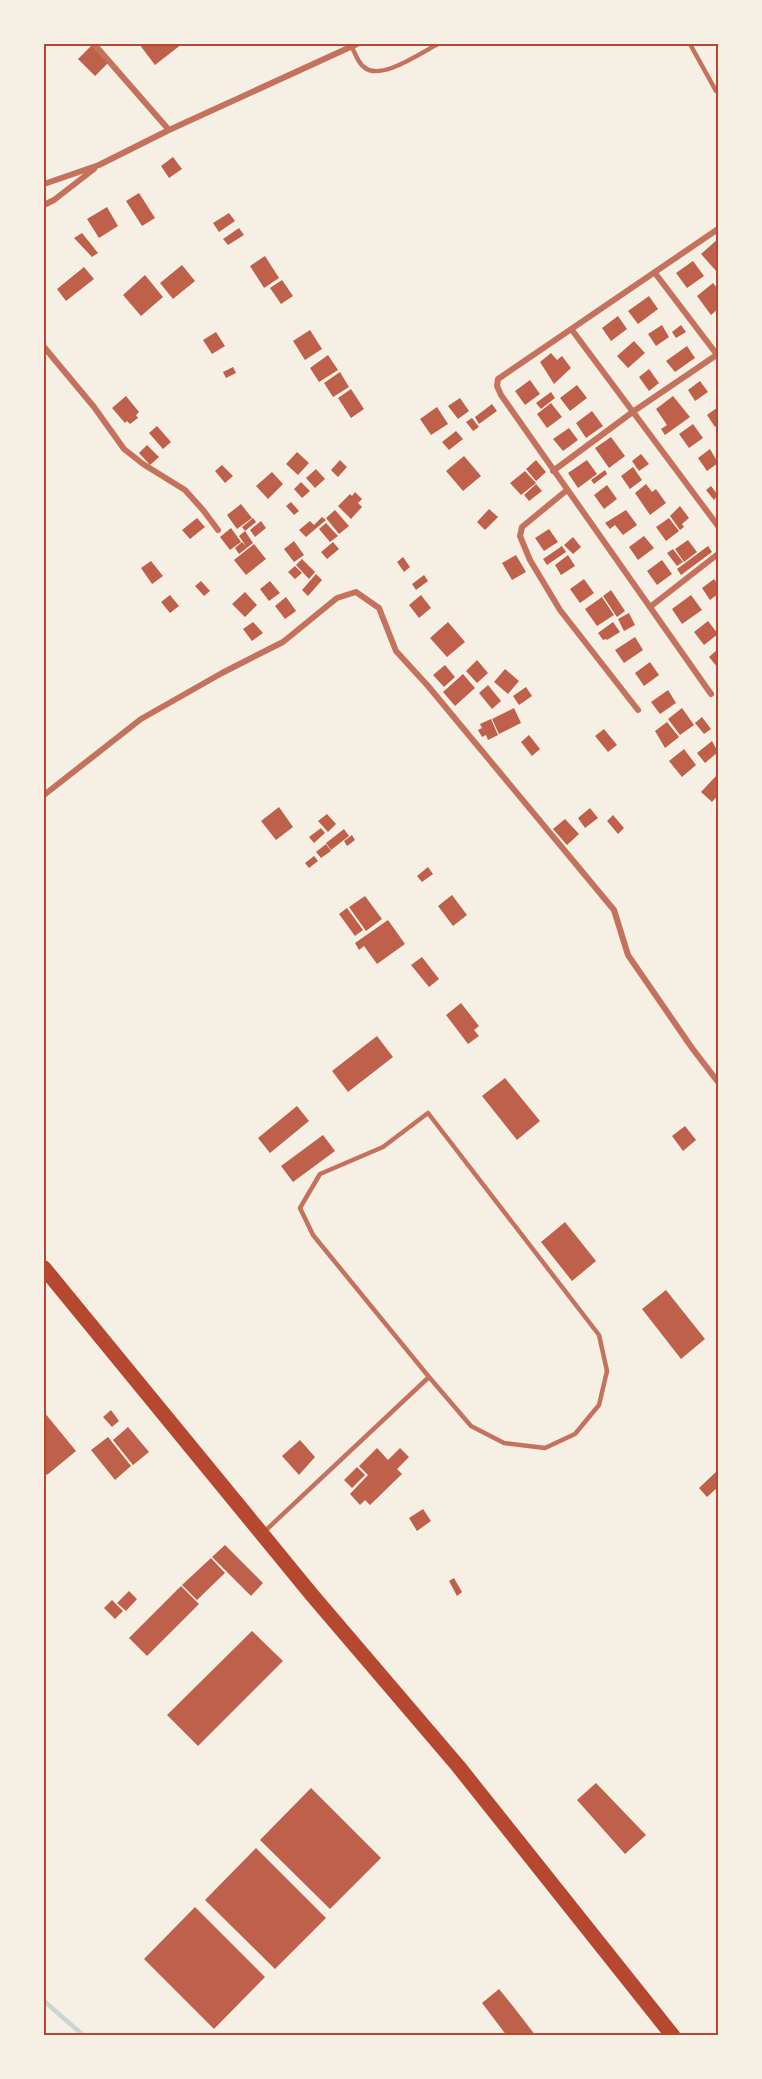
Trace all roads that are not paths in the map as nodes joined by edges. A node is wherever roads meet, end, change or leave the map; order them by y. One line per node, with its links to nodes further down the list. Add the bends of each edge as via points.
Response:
1 (94, 44): 6 (street)
2 (438, 44): 4 (lane, via 387,71 363,67)
3 (690, 44): 5 (lane)
4 (354, 45): 6 (street)
5 (716, 91)
6 (169, 130): 7 (street)
7 (99, 165): 8 (street); 9 (street)
8 (44, 184)
9 (44, 205)
10 (718, 229): 11 (street)
11 (655, 273): 12 (street); 14 (street)
12 (572, 330): 15 (street); 16 (street, via 498,379 501,395)
13 (44, 347): 19 (street, via 124,449 185,490)
14 (718, 356): 15 (street)
15 (634, 411): 16 (street); 18 (street)
16 (553, 471): 17 (street)
17 (567, 489): 21 (street); 23 (street, via 522,527 520,536 560,610)
18 (718, 526)
19 (218, 530)
20 (718, 554): 21 (street)
21 (650, 607): 22 (street)
22 (711, 694)
23 (638, 710)
24 (44, 795): 25 (street, via 141,719 282,642 337,598 356,592 379,608 396,651 614,910 628,955)
25 (718, 1082)
26 (44, 1268): 28 (main road)
27 (429, 1377): 27 (lane, via 313,1235 300,1208 320,1174 383,1147 428,1113 599,1335 607,1371 599,1406 575,1434 544,1448 504,1443 471,1425); 28 (lane)
28 (262, 1533): 29 (main road, via 458,1766)
29 (674, 2036)

